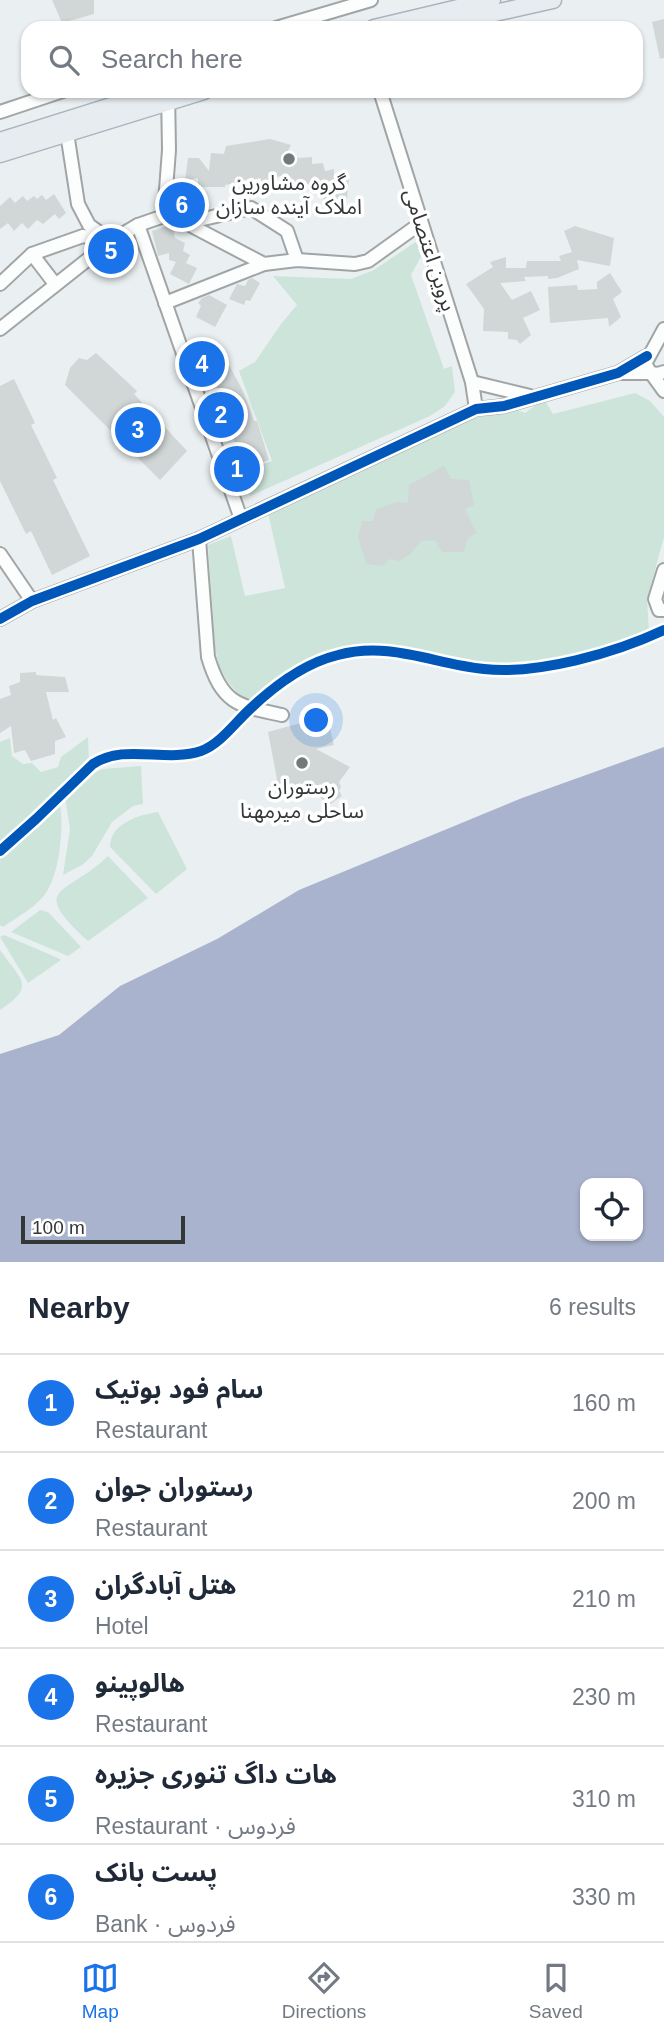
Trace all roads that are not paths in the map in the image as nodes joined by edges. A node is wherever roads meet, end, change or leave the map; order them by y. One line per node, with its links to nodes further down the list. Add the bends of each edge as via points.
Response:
1 (369, 0): 4 (street)
2 (492, 0): 6 (main road)
3 (553, 0): 7 (main road)
4 (340, 4): 5 (street)
5 (295, 21)
6 (404, 21)
7 (459, 21)
8 (42, 98): 13 (street)
9 (151, 98): 15 (main road)
10 (155, 98): 14 (main road)
11 (165, 98): 17 (street)
12 (382, 98): 19 (street, پروین اعتصامی)
13 (0, 112)
14 (67, 133): 16 (main road); 21 (street, via 78,204 89,225)
15 (0, 141)
16 (0, 154)
17 (164, 216): 18 (street); 20 (street)
18 (186, 223): 23 (street, via 251,208 287,231); 24 (street)
19 (421, 223): 23 (street, via 368,261); 35 (street, پروین اعتصامی)
20 (138, 225): 21 (street); 27 (street)
21 (111, 241): 22 (street, via 83,236); 26 (street)
22 (33, 254): 25 (street); 26 (street)
23 (297, 260): 24 (street)
24 (264, 264): 27 (street)
25 (0, 284)
26 (55, 285): 28 (street)
27 (165, 303): 36 (street)
28 (0, 328)
29 (664, 329): 31 (street)
30 (664, 354): 31 (street)
31 (649, 355): 32 (street, via 645,363); 33 (street)
32 (657, 372): 33 (street); 37 (street)
33 (618, 373): 38 (street)
34 (210, 377): 36 (street)
35 (472, 382): 38 (street); 39 (street, پروین اعتصامی)
36 (193, 383): 40 (street)
37 (664, 391)
38 (534, 397): 39 (street)
39 (476, 409): 40 (street)
40 (241, 519): 41 (street)
41 (199, 539): 44 (street); 47 (street, via 213,674 240,706)
42 (0, 555): 44 (street)
43 (664, 570): 45 (street, via 656,599 659,610)
44 (32, 601): 46 (street)
45 (664, 611)
46 (0, 620)
47 (282, 715)

